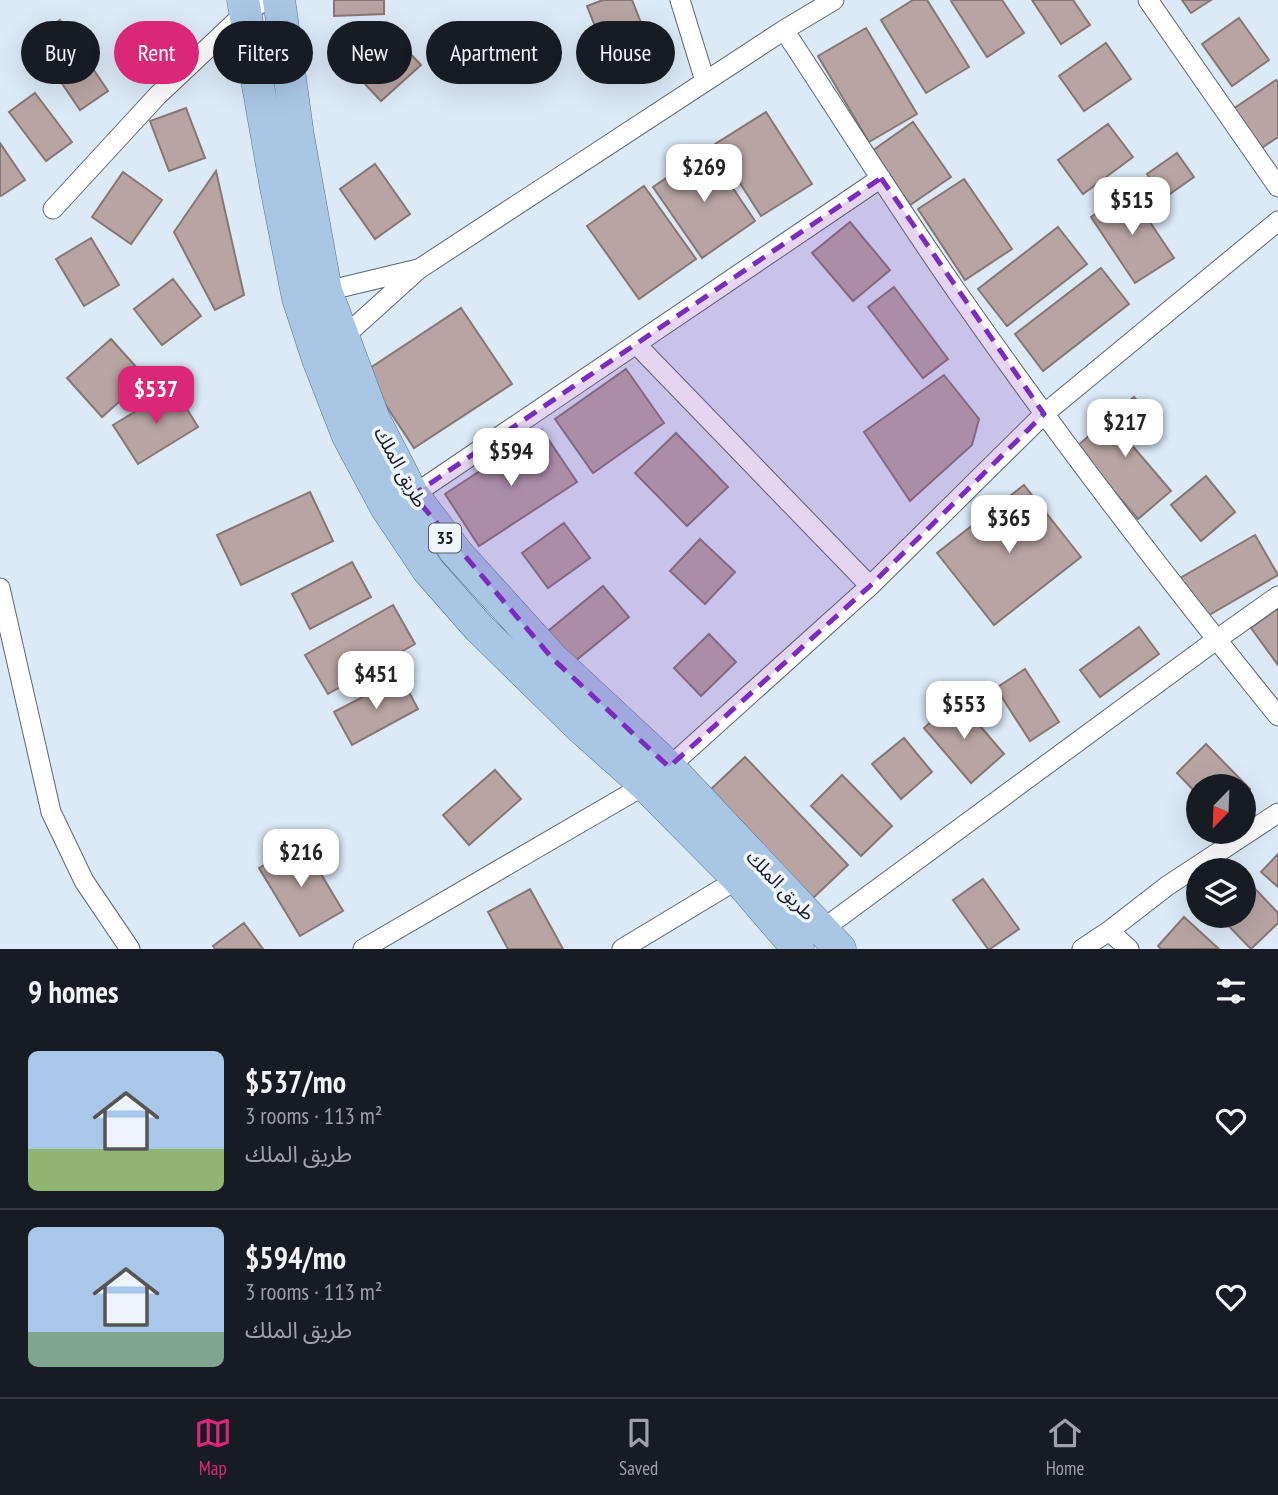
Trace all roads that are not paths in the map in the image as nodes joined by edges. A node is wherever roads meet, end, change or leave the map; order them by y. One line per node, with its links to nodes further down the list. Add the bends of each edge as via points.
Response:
1 (279, 0): 13 (main road, طريق الملك / 35, via 298,136)
2 (680, 0): 7 (street)
3 (834, 0): 6 (street)
4 (1148, 0): 9 (street)
5 (252, 4): 10 (street, via 158,95); 13 (main road, طريق الملك / 35, via 275,182)
6 (784, 30): 7 (street); 8 (street)
7 (705, 81): 12 (street)
8 (881, 178): 15 (street); 17 (street)
9 (1278, 187)
10 (53, 209)
11 (1278, 220): 17 (street)
12 (419, 269): 13 (street); 14 (street)
13 (312, 295): 14 (main road, طريق الملك / 35); 16 (main road, طريق الملك / 35)
14 (344, 338): 16 (street); 18 (main road, طريق الملك / 35, via 374,419)
15 (636, 344): 18 (street); 19 (street)
16 (318, 359): 24 (main road, طريق الملك / 35, via 348,436 386,507 428,570 479,628 580,727)
17 (1044, 414): 19 (street); 22 (street)
18 (413, 495): 24 (main road, طريق الملك / 35, via 457,553)
19 (870, 586): 24 (street)
20 (0, 588): 29 (street, via 51,812 84,881)
21 (1278, 596): 22 (street)
22 (1216, 640): 23 (street); 28 (street)
23 (1278, 716)
24 (657, 776): 26 (main road, طريق الملك / 35); 28 (main road, طريق الملك / 35); 30 (street)
25 (1278, 813): 27 (street, via 1167,886)
26 (738, 879): 31 (street); 32 (main road, طريق الملك / 35)
27 (1109, 931): 33 (street); 34 (street)
28 (831, 939)
29 (130, 949)
30 (363, 949)
31 (622, 949)
32 (798, 949)
33 (1082, 949)
34 (1129, 949)

